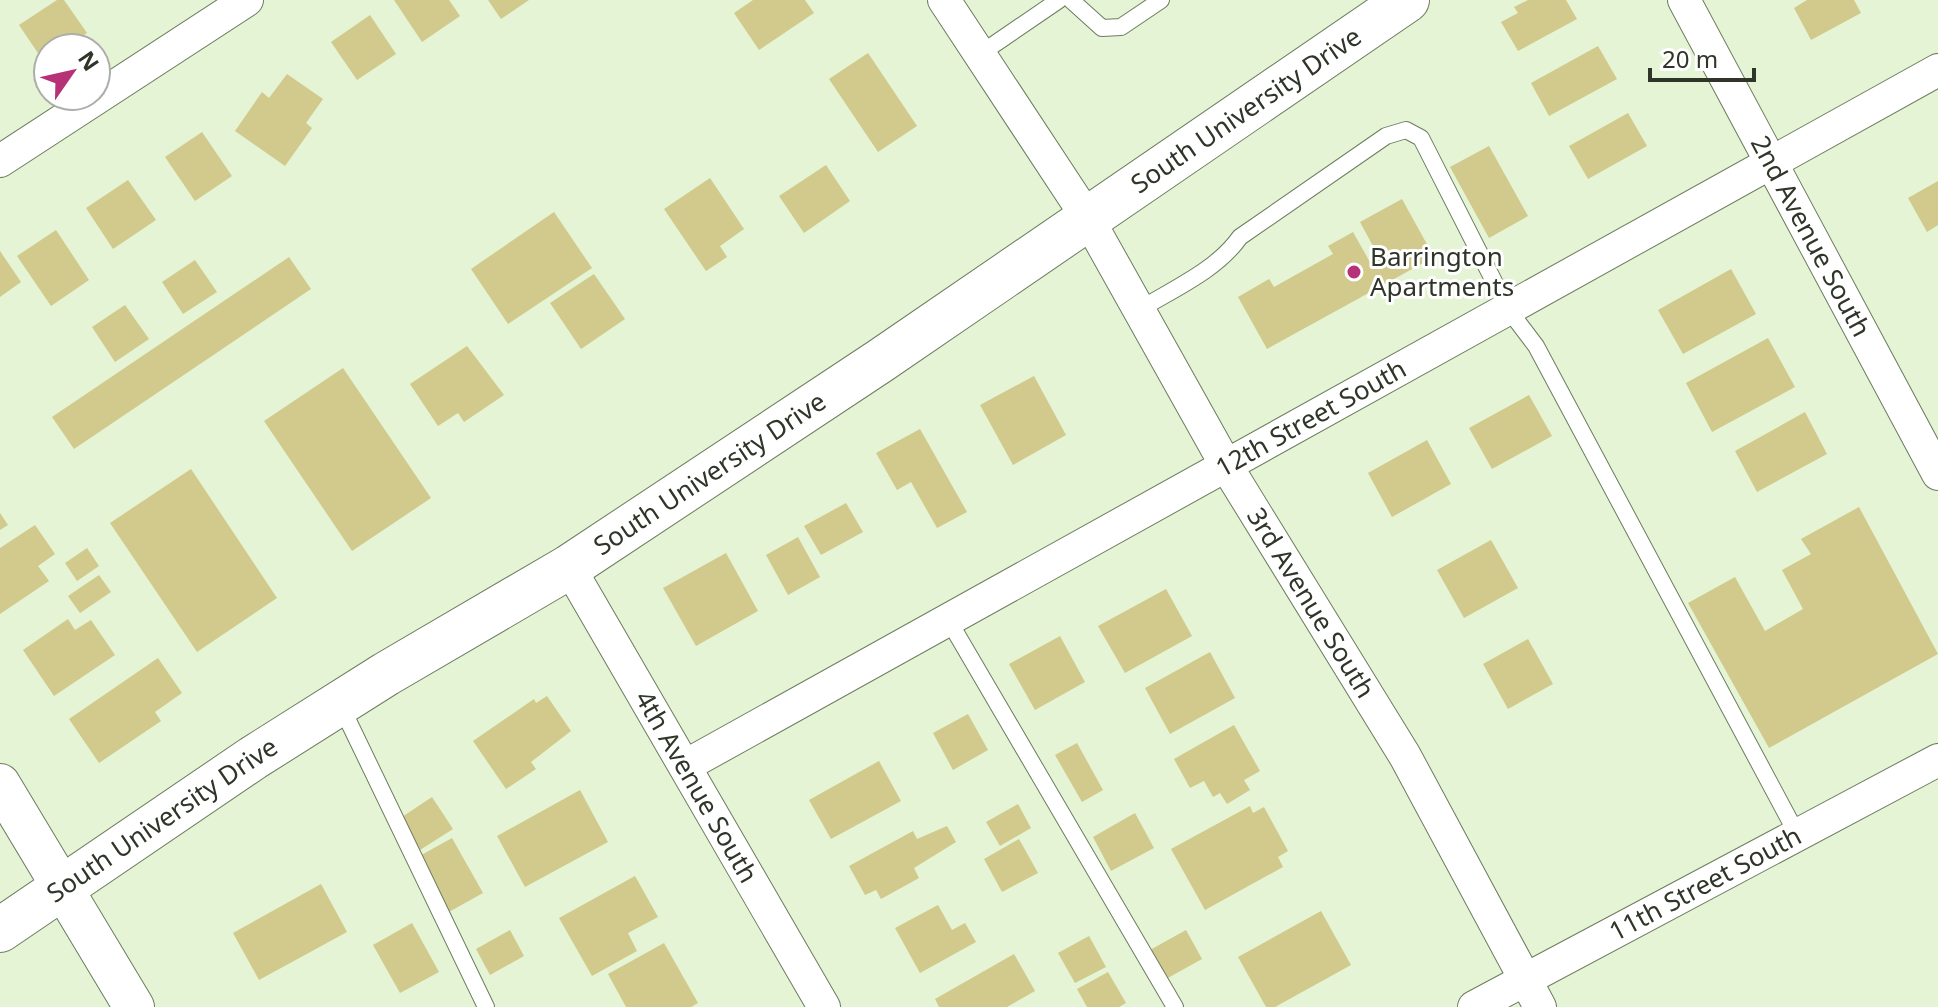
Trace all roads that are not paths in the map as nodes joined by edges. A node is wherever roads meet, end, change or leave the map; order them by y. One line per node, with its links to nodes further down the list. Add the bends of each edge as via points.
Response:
1 (944, 0): 8 (street, 3rd Avenue South)
2 (1059, 0): 8 (lane)
3 (1071, 0): 4 (lane, via 1102,28 1121,27)
4 (1161, 0)
5 (1407, 0): 12 (main road, South University Drive)
6 (1684, 0): 11 (street, 2nd Avenue South)
7 (226, 6): 10 (street)
8 (980, 54): 12 (street, 3rd Avenue South)
9 (1938, 70): 11 (street, 12th Street South)
10 (0, 161)
11 (1771, 161): 13 (street, 12th Street South); 16 (street, 2nd Avenue South)
12 (1087, 217): 14 (street, 3rd Avenue South); 17 (main road, South University Drive)
13 (1508, 309): 14 (lane, via 1421,138 1406,130 1386,136 1240,237 1207,269); 15 (street, 12th Street South); 23 (lane, via 1536,346)
14 (1139, 310): 15 (street, 3rd Avenue South)
15 (1227, 467): 18 (street, 12th Street South); 26 (street, 3rd Avenue South, via 1405,756)
16 (1938, 474)
17 (569, 567): 19 (main road, South University Drive); 21 (street, 4th Avenue South)
18 (949, 621): 21 (street, 12th Street South); 30 (lane)
19 (340, 703): 24 (main road, South University Drive); 28 (lane)
20 (1938, 760): 23 (street, 11th Street South)
21 (685, 766): 29 (street, 4th Avenue South)
22 (0, 784): 24 (street)
23 (1797, 834): 26 (street, 11th Street South)
24 (63, 888): 25 (main road, South University Drive); 27 (street)
25 (0, 930)
26 (1533, 993): 31 (street, 11th Street South)
27 (134, 1007)
28 (486, 1007)
29 (824, 1007)
30 (1175, 1007)
31 (1474, 1007)

